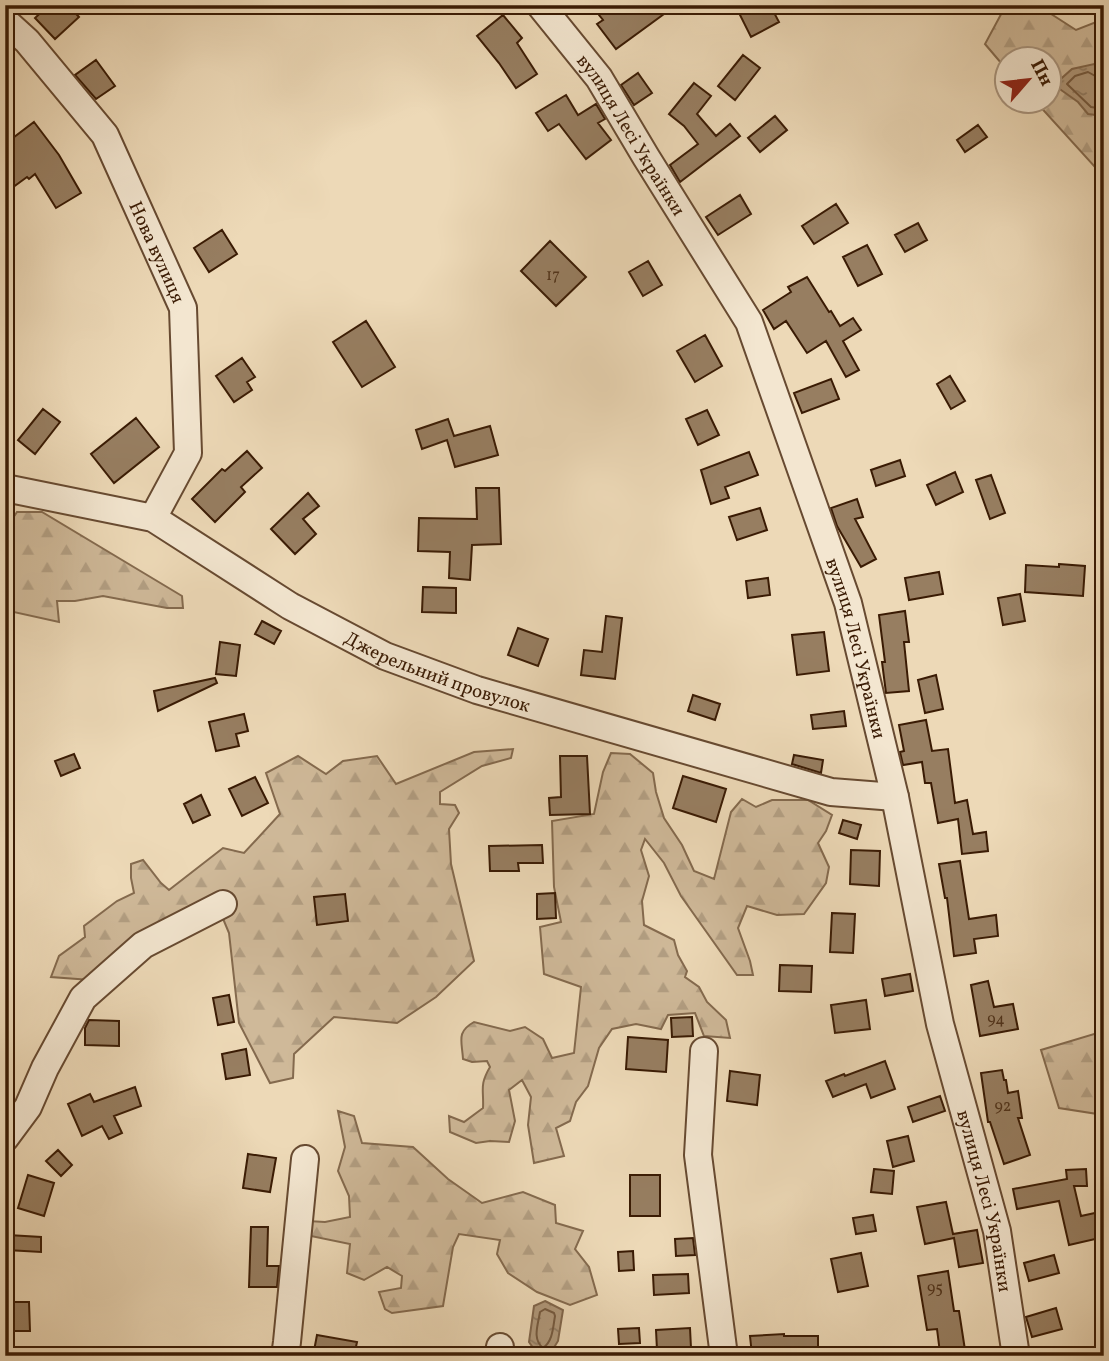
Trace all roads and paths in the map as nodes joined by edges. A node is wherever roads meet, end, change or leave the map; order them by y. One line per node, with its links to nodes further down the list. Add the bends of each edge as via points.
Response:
1 (540, 5): 5 (street, вулиця Лесі Українки, via 599,78 749,321 848,603)
2 (5, 21): 4 (street, Нова вулиця, via 105,135 183,307 188,453)
3 (5, 488): 4 (street, Джерельний провулок)
4 (153, 518): 5 (street, Джерельний провулок, via 290,606 411,666 477,690 831,792)
5 (895, 797): 12 (street, вулиця Лесі Українки, via 940,1024 997,1231)
6 (223, 904): 8 (street, via 143,945 83,998 28,1107)
7 (704, 1051): 11 (street, via 698,1155)
8 (5, 1138)
9 (305, 1158): 10 (street)
10 (285, 1356)
11 (724, 1356)
12 (1016, 1356)

